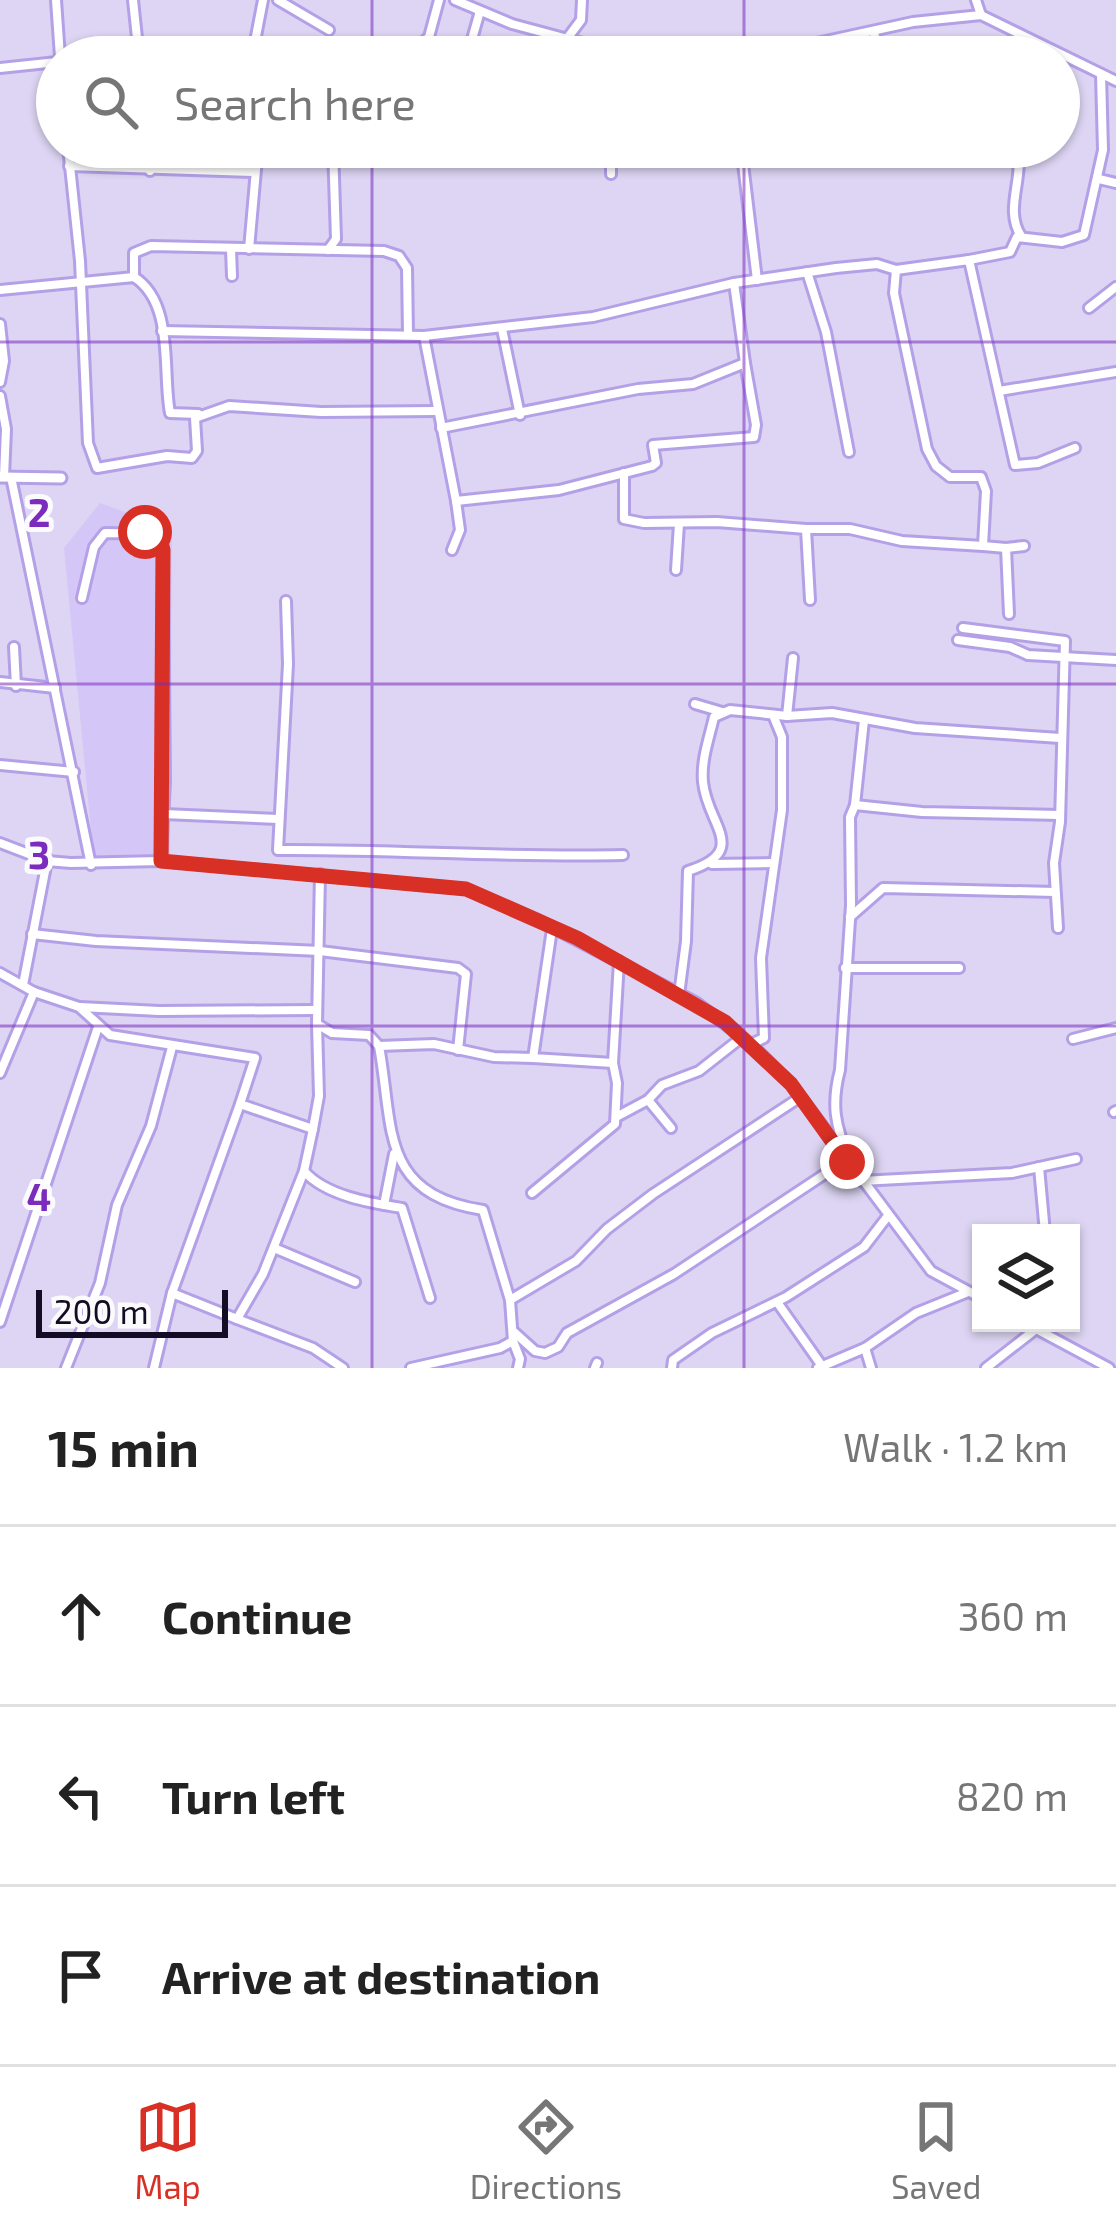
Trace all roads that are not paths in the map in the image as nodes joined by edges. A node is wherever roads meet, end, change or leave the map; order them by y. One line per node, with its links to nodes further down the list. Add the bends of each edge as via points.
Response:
1 (56, 0): 13 (street)
2 (133, 0): 14 (street)
3 (263, 0): 15 (street)
4 (278, 0): 11 (street)
5 (439, 0): 16 (street)
6 (455, 0): 9 (street)
7 (582, 0): 19 (street)
8 (976, 0): 10 (street)
9 (480, 11): 17 (street); 18 (street)
10 (981, 15): 12 (street); 22 (street)
11 (329, 30)
12 (874, 32): 20 (street); 21 (street)
13 (57, 36)
14 (137, 36)
15 (256, 36)
16 (429, 36)
17 (473, 36)
18 (554, 36)
19 (569, 36)
20 (854, 36)
21 (875, 36)
22 (1024, 36)
23 (36, 62): 25 (street)
24 (1080, 64): 26 (street)
25 (0, 68)
26 (1101, 74): 27 (street); 39 (street)
27 (1116, 81)
28 (69, 168): 51 (street)
29 (101, 168): 36 (street)
30 (150, 168): 36 (street)
31 (255, 168): 37 (street)
32 (334, 168): 44 (street, via 336,239)
33 (611, 168): 38 (street)
34 (744, 168): 50 (street)
35 (1021, 168): 41 (street, via 1013,218)
36 (150, 171): 37 (street)
37 (254, 172): 43 (street)
38 (611, 174)
39 (1099, 179): 40 (street); 41 (street, via 1084,235 1062,242)
40 (1116, 183)
41 (1021, 236): 45 (street, via 1010,252)
42 (231, 249): 43 (street); 48 (street); 49 (street, via 151,246 134,253)
43 (248, 250): 44 (street)
44 (327, 251): 59 (street, via 384,251 404,260)
45 (970, 260): 46 (street); 64 (street)
46 (896, 270): 47 (street, via 877,264); 78 (street, via 927,449 950,477 981,477)
47 (807, 272): 50 (street); 71 (street)
48 (232, 276)
49 (134, 277): 51 (street); 58 (street, via 152,291)
50 (757, 280): 52 (street)
51 (80, 282): 54 (street); 67 (street, via 88,443 97,467 192,458)
52 (734, 283): 57 (street, via 593,317); 61 (street)
53 (1116, 287): 55 (street)
54 (0, 290)
55 (1089, 308)
56 (0, 324): 63 (street)
57 (502, 328): 60 (street); 68 (street)
58 (162, 331): 59 (street); 67 (street, via 170,413)
59 (408, 334): 60 (street)
60 (424, 336): 66 (street)
61 (746, 363): 68 (street, via 693,384); 72 (street, via 754,436 653,445 655,464)
62 (1116, 372): 64 (street)
63 (0, 382)
64 (999, 391): 70 (street, via 1015,465)
65 (0, 396): 73 (street)
66 (436, 411): 67 (street, via 229,406); 69 (street)
67 (201, 415)
68 (520, 415): 69 (street)
69 (441, 428): 75 (street)
70 (1075, 448)
71 (848, 452)
72 (624, 472): 75 (street, via 559,490); 76 (street, via 624,519)
73 (5, 477): 74 (street); 95 (street)
74 (61, 478)
75 (456, 501): 81 (street, via 460,530)
76 (679, 524): 77 (street); 82 (street)
77 (806, 529): 78 (street); 84 (street)
78 (983, 546): 80 (street)
79 (1024, 546): 80 (street)
80 (1006, 548): 86 (street)
81 (452, 550)
82 (676, 570)
83 (82, 598): 105 (street, via 105,533 159,534)
84 (810, 600)
85 (286, 601): 107 (street)
86 (1009, 614)
87 (963, 628): 90 (street, via 1065,641)
88 (958, 640): 90 (street)
89 (14, 647): 94 (street)
90 (1065, 656): 92 (street); 101 (street)
91 (793, 658): 99 (street)
92 (1116, 661)
93 (0, 682): 94 (street)
94 (16, 686): 95 (street)
95 (55, 688): 103 (street)
96 (695, 704): 97 (street)
97 (722, 712): 98 (street); 113 (street, via 703,764 703,788 723,835)
98 (773, 715): 99 (street); 112 (street, via 782,737)
99 (787, 716): 100 (street)
100 (864, 720): 101 (street); 104 (street)
101 (1060, 738): 106 (street)
102 (0, 765): 103 (street)
103 (74, 772): 114 (street)
104 (856, 805): 106 (street); 117 (street)
105 (164, 814): 107 (street); 111 (street)
106 (1060, 815): 116 (street)
107 (278, 819): 109 (street, via 278,850)
108 (0, 843): 110 (street)
109 (622, 855)
110 (46, 861): 114 (street); 120 (street)
111 (161, 861): 114 (street); 115 (street)
112 (774, 862): 113 (street); 135 (street, via 761,958 764,1038)
113 (711, 864): 128 (street, via 688,871)
114 (91, 865)
115 (320, 874): 119 (street, via 466,889); 121 (street)
116 (1054, 892): 117 (street, via 883,888); 118 (street)
117 (850, 918): 123 (street)
118 (1058, 928)
119 (552, 929): 122 (street); 139 (street)
120 (32, 934): 121 (street); 126 (street)
121 (320, 951): 130 (street); 138 (street, via 458,968 466,974)
122 (619, 961): 128 (street); 140 (street)
123 (845, 968): 124 (street); 147 (street)
124 (959, 968)
125 (0, 973): 126 (street)
126 (23, 986): 127 (street)
127 (34, 992): 129 (street); 141 (street)
128 (680, 995): 135 (street)
129 (79, 1007): 130 (street); 132 (street)
130 (314, 1010): 131 (street)
131 (317, 1024): 136 (street, via 369,1035); 149 (street)
132 (98, 1027): 137 (street); 169 (street)
133 (1116, 1028): 134 (street)
134 (1073, 1039)
135 (746, 1041): 142 (street); 143 (street, via 662,1085)
136 (379, 1046): 138 (street); 150 (street)
137 (172, 1047): 144 (street, via 255,1058); 175 (street)
138 (458, 1050): 139 (street)
139 (533, 1058): 140 (street)
140 (613, 1063): 145 (street)
141 (0, 1072)
142 (800, 1098): 146 (street); 166 (street)
143 (649, 1100): 145 (street); 148 (street)
144 (240, 1104): 149 (street); 163 (street)
145 (618, 1116): 156 (street)
146 (817, 1122): 147 (street); 152 (street)
147 (835, 1126): 152 (street)
148 (671, 1128)
149 (313, 1129): 154 (street)
150 (394, 1152): 157 (street); 166 (street, via 431,1194 483,1210)
151 (1076, 1159): 153 (street)
152 (847, 1162): 155 (street); 172 (street, via 545,1354)
153 (1040, 1167): 155 (street); 159 (street)
154 (303, 1176): 157 (street); 160 (street)
155 (860, 1181): 158 (street)
156 (532, 1193)
157 (384, 1205): 165 (street, via 402,1208)
158 (887, 1217): 162 (street, via 931,1271); 167 (street, via 864,1247)
159 (1044, 1224)
160 (274, 1248): 161 (street); 168 (street)
161 (355, 1282)
162 (969, 1292): 164 (street); 173 (street, via 916,1313)
163 (172, 1293): 168 (street); 176 (street)
164 (972, 1294)
165 (430, 1298)
166 (510, 1300): 172 (street)
167 (777, 1302): 174 (street); 180 (street, via 712,1333)
168 (237, 1319): 177 (street)
169 (0, 1322)
170 (1032, 1332): 182 (street)
171 (1042, 1332): 183 (street)
172 (514, 1337): 178 (street, via 500,1348); 179 (street)
173 (866, 1348): 174 (street); 181 (street)
174 (820, 1367)
175 (66, 1368)
176 (154, 1368)
177 (343, 1368)
178 (411, 1368)
179 (518, 1368)
180 (672, 1368)
181 (871, 1368)
182 (986, 1368)
183 (1109, 1368)

